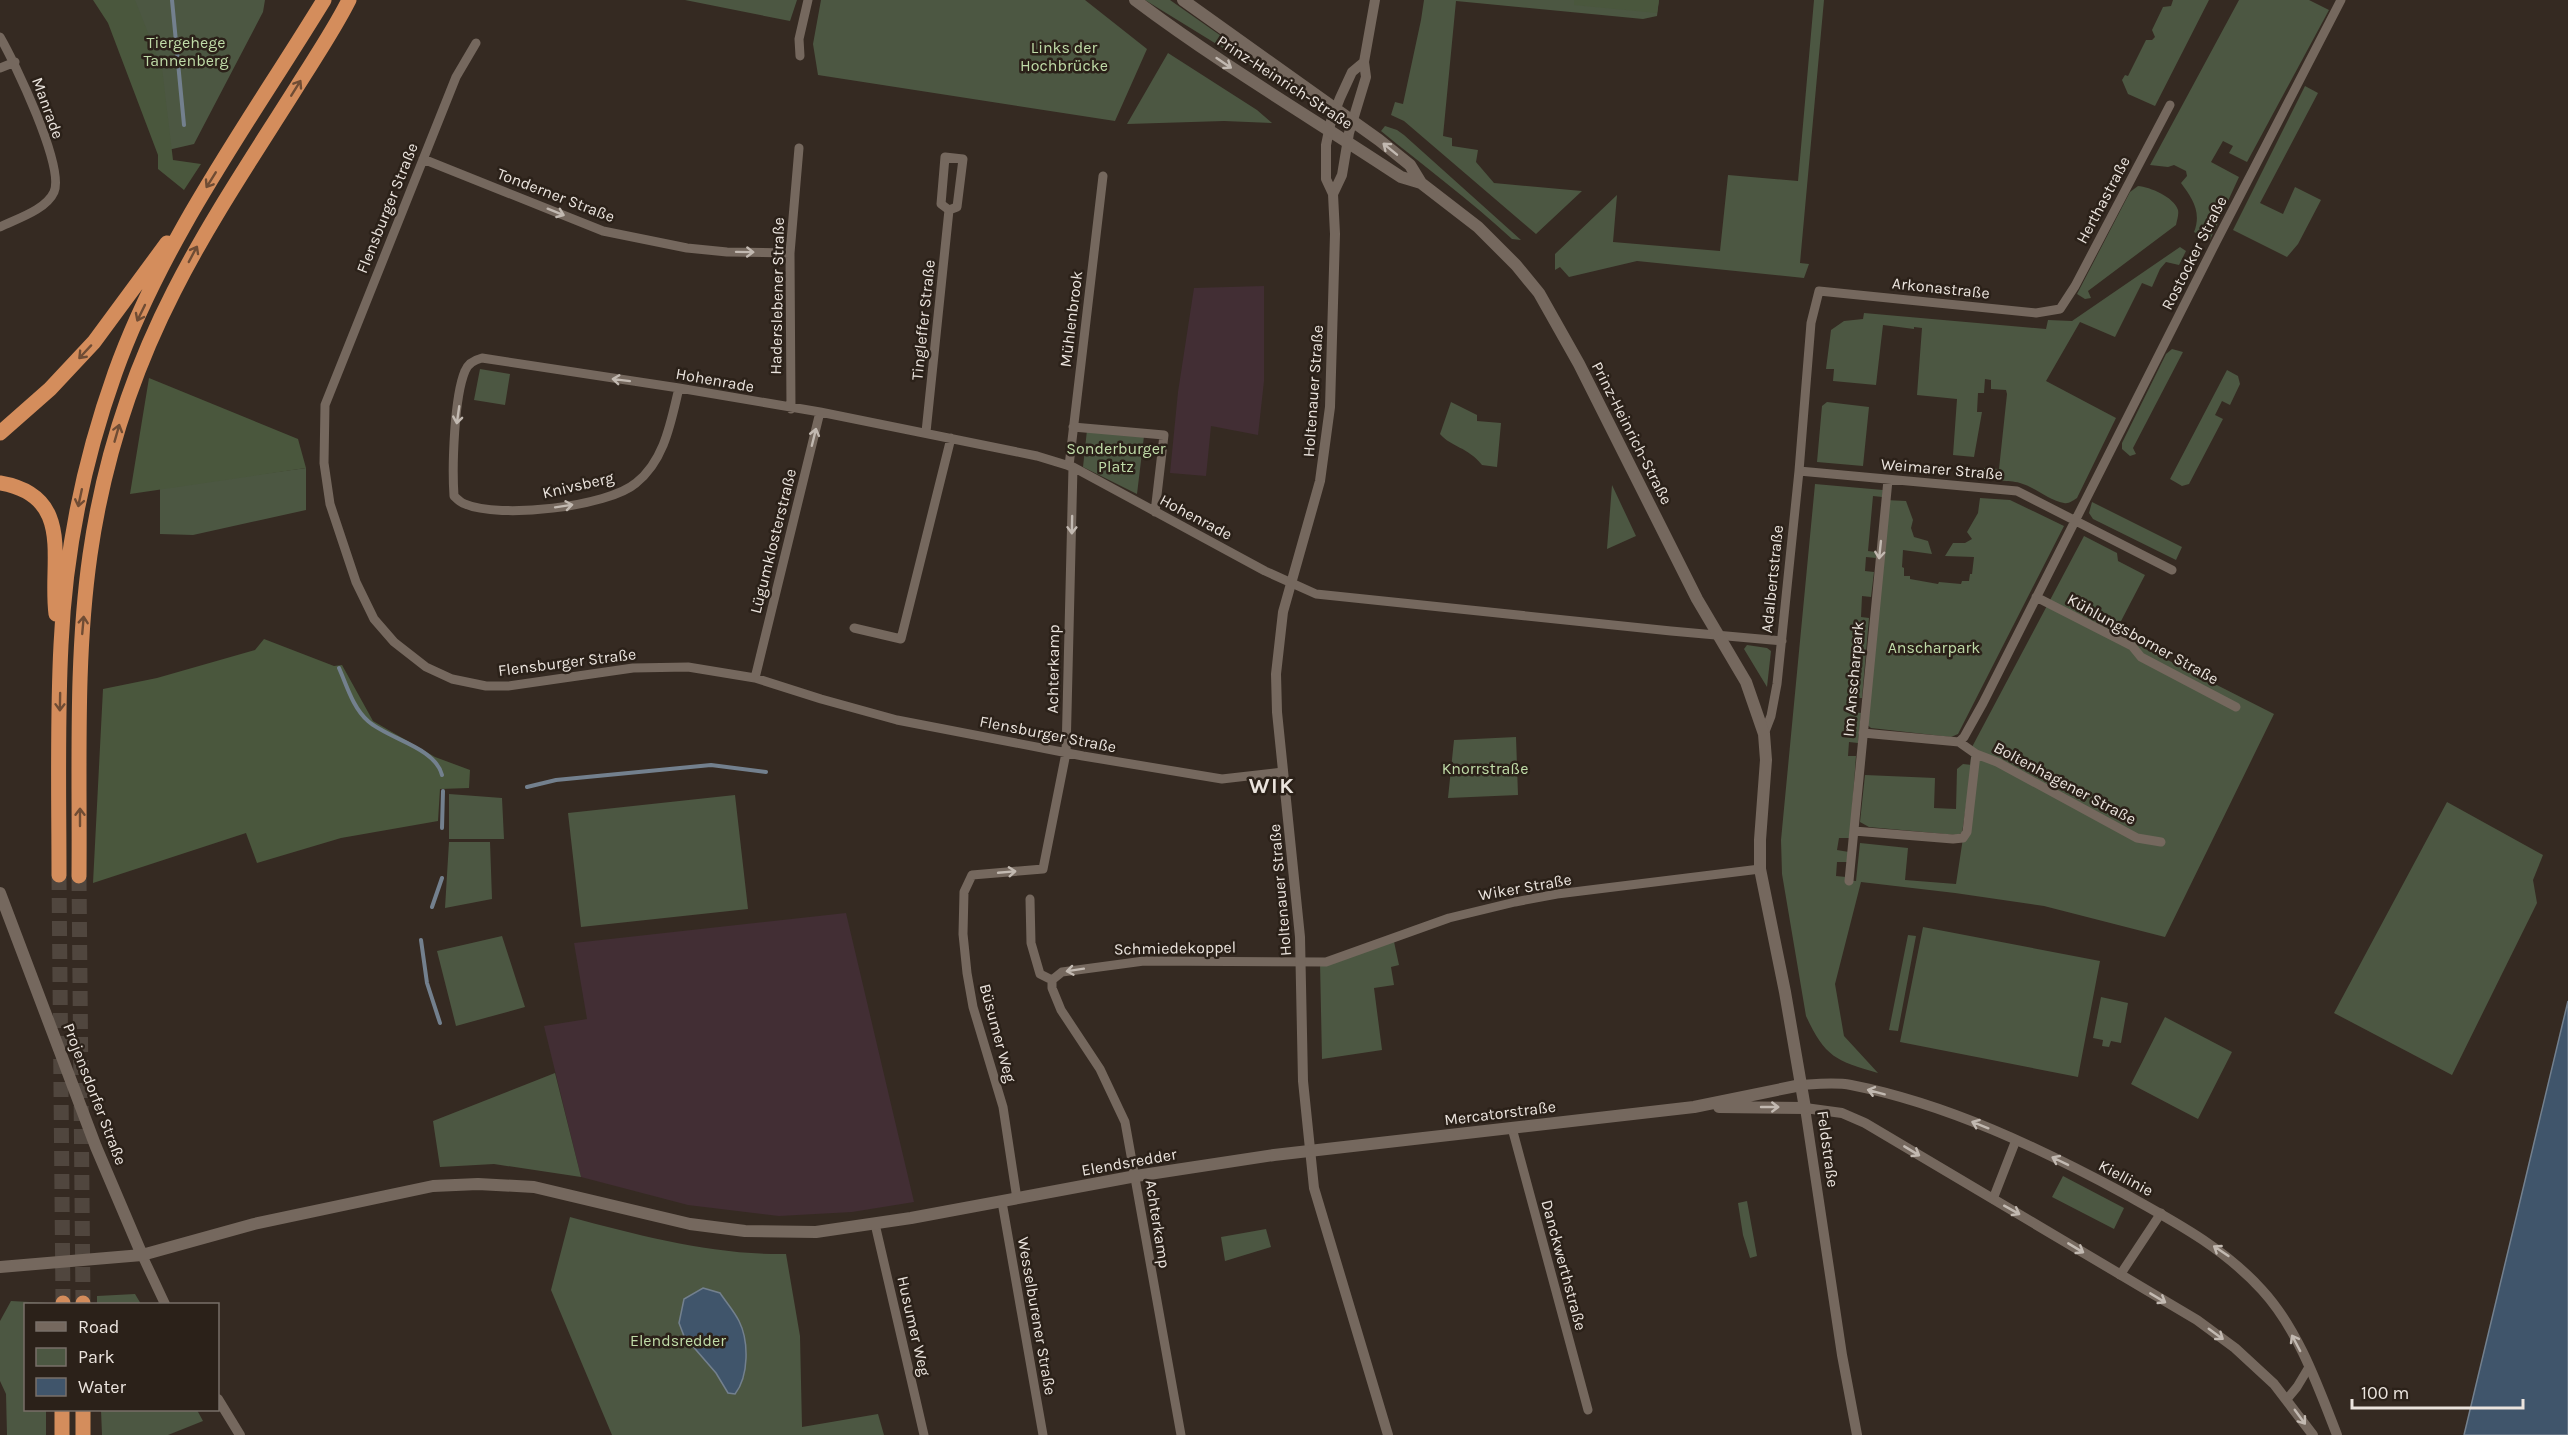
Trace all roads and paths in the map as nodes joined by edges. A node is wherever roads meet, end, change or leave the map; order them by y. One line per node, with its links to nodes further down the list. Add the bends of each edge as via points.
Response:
1 (324, 0): 25 (highway, one-way to 25)
2 (349, 0): 64 (highway, one-way to 2, via 82,633 99,503 118,429 152,336 205,232)
3 (808, 0): 10 (street, via 799,39)
4 (1135, 0): 17 (main road, Prinz-Heinrich-Straße, one-way to 17)
5 (1183, 0): 15 (main road, Prinz-Heinrich-Straße)
6 (1375, 0): 12 (street, Holtenauer Straße)
7 (2341, 0): 43 (street, Rostocker Straße)
8 (0, 37): 11 (street, Manrade)
9 (476, 43): 20 (street, Flensburger Straße, via 456,77)
10 (800, 56)
11 (15, 62): 13 (street); 26 (street, Manrade, via 46,145 55,178 54,193 36,208)
12 (1364, 62): 15 (street, Holtenauer Straße, via 1352,72); 16 (street, Holtenauer Straße, via 1366,77)
13 (0, 68)
14 (2170, 105): 29 (street, Herthastraße)
15 (1335, 109): 16 (main road, Prinz-Heinrich-Straße); 17 (street, Holtenauer Straße)
16 (1352, 121): 18 (street, Holtenauer Straße); 22 (main road, Prinz-Heinrich-Straße, one-way to 16, via 1410,165)
17 (1328, 131): 18 (main road, Prinz-Heinrich-Straße); 23 (street, Holtenauer Straße, via 1326,179)
18 (1347, 142): 22 (main road, Prinz-Heinrich-Straße, via 1401,177); 23 (street, Holtenauer Straße, via 1342,175)
19 (799, 148): 27 (street, Haderslebener Straße)
20 (423, 159): 27 (street, Tonderner Straße, one-way to 27, via 603,231 687,248); 51 (street, Flensburger Straße, via 325,405 324,464 330,504 356,582 374,619 417,661 469,684 531,684 633,668 688,667)
21 (1103, 176): 34 (street, Mühlenbrook)
22 (1421, 183): 48 (main road, Prinz-Heinrich-Straße, via 1494,242 1539,293 1590,385 1697,599)
23 (1333, 194): 45 (street, Holtenauer Straße, via 1332,374 1326,442 1317,493)
24 (949, 210): 24 (street, Tingleffer Straße, via 941,204 945,157 963,159 957,207); 35 (street, Tingleffer Straße)
25 (185, 223): 36 (highway, one-way to 36, via 94,342 50,389); 50 (highway, one-way to 50, via 133,328 97,429 69,558)
26 (0, 227)
27 (790, 253): 32 (street, Haderslebener Straße)
28 (1819, 291): 29 (street, Arkonastraße, via 2036,313); 39 (street, Adalbertstraße, via 1811,323)
29 (2060, 309)
30 (473, 360): 31 (street, Hohenrade, one-way to 30, via 482,358); 31 (street, Knivsberg, one-way to 31, via 465,370 462,386 453,464 454,496 465,504 494,509 567,506 610,496 635,484 662,449)
31 (679, 388): 32 (street, Hohenrade)
32 (791, 409): 33 (street, Hohenrade)
33 (820, 412): 35 (street, Hohenrade); 51 (street, Lügumklosterstraße, one-way to 33)
34 (1073, 427): 38 (street, Mühlenbrook); 42 (street, via 1164,435)
35 (926, 432): 37 (street, Hohenrade)
36 (0, 433)
37 (951, 438): 38 (street, Hohenrade); 47 (street, via 901,639)
38 (1071, 466): 42 (street, Hohenrade); 56 (street, Achterkamp, one-way to 56)
39 (1799, 471): 40 (street, Weimarer Straße); 49 (street, Adalbertstraße)
40 (1888, 480): 43 (street, Weimarer Straße, via 2017,491); 53 (street, Im Anscharpark, one-way to 53)
41 (0, 483): 50 (highway, via 32,496 42,505 56,533 54,599)
42 (1155, 512): 45 (street, Hohenrade)
43 (2075, 520): 44 (street, Weimarer Straße); 46 (street, Rostocker Straße)
44 (2172, 570)
45 (1290, 583): 48 (street, via 1316,594); 58 (street, Holtenauer Straße, via 1277,660)
46 (2036, 597): 52 (street, Kühlungsborner Straße, via 2132,646 2141,657); 55 (street, Rostocker Straße, via 1971,726)
47 (854, 628)
48 (1720, 635): 49 (street); 54 (main road, Prinz-Heinrich-Straße, via 1746,682)
49 (1782, 640): 54 (street, Adalbertstraße, via 1771,716)
50 (61, 644): 63 (highway, one-way to 63)
51 (755, 678): 56 (street, Flensburger Straße, via 897,720)
52 (2236, 707)
53 (1863, 733): 55 (street); 59 (street, Im Anscharpark)
54 (1764, 734): 62 (main road, Adalbertstraße)
55 (1959, 742): 57 (street, Boltenhagener Straße)
56 (1066, 753): 58 (street, Flensburger Straße, via 1222,779); 61 (street, Achterkamp)
57 (1976, 754): 59 (street, via 1964,838); 60 (street, Boltenhagener Straße, via 2137,838)
58 (1283, 772): 68 (street, Holtenauer Straße)
59 (1854, 831): 65 (street, Im Anscharpark)
60 (2161, 842)
61 (1043, 869): 77 (street, Büsumer Weg, one-way to 61, via 1003,1107 973,1007 967,973 964,892 972,875)
62 (1760, 869): 68 (street, Wiker Straße, via 1515,902 1457,916 1326,962); 70 (main road, Feldstraße)
63 (59, 875)
64 (80, 876)
65 (1849, 881)
66 (0, 893): 82 (main road, Projensdorfer Straße, via 96,1147)
67 (1030, 899): 69 (street, Achterkamp, via 1031,943 1040,974)
68 (1302, 962): 69 (street, Schmiedekoppel, one-way to 69, via 1144,961 1062,972); 75 (street, Holtenauer Straße, via 1303,1082)
69 (1052, 980): 76 (street, Achterkamp, via 1061,1010 1100,1069 1125,1122)
70 (1801, 1085): 71 (main road, Mercatorstraße); 72 (main road, Feldstraße); 74 (street, Kiellinie, one-way to 70, via 1944,1110 1850,1085)
71 (1694, 1107): 72 (main road, Mercatorstraße, one-way to 72); 73 (main road, Mercatorstraße)
72 (1805, 1108): 78 (street, one-way to 78, via 1842,1113 1865,1123); 99 (street, Feldstraße)
73 (1512, 1128): 75 (main road, Mercatorstraße); 89 (street, Danckwerthstraße)
74 (2016, 1140): 78 (street); 80 (street, Kiellinie, one-way to 74)
75 (1309, 1151): 76 (main road, Elendsredder); 98 (street, Holtenauer Straße, via 1324,1229)
76 (1136, 1176): 77 (main road, Elendsredder); 97 (street, Achterkamp)
77 (1017, 1199): 79 (main road, Elendsredder)
78 (1993, 1199): 84 (street, one-way to 84)
79 (1002, 1202): 81 (main road, Elendsredder); 96 (street, Wesselburener Straße)
80 (2161, 1214): 84 (street); 86 (street, Kiellinie, one-way to 80, via 2263,1291 2227,1255)
81 (875, 1224): 82 (main road, Elendsredder, via 816,1232 745,1231 678,1221 534,1187 452,1184 265,1221); 95 (street, Husumer Weg)
82 (142, 1255): 83 (main road, Elendsredder); 85 (street, Projensdorfer Straße)
83 (0, 1267)
84 (2120, 1275): 87 (street, one-way to 87, via 2197,1320 2235,1348)
85 (164, 1303)
86 (2309, 1367): 87 (street); 101 (street, Kiellinie)
87 (2287, 1399): 100 (street, one-way to 100)
88 (219, 1401): 94 (street)
89 (1588, 1410)
90 (62, 1411): 92 (highway)
91 (83, 1411): 93 (highway)
92 (62, 1435)
93 (83, 1435)
94 (240, 1435)
95 (924, 1435)
96 (1043, 1435)
97 (1181, 1435)
98 (1388, 1435)
99 (1857, 1435)
100 (2313, 1435)
101 (2337, 1435)

